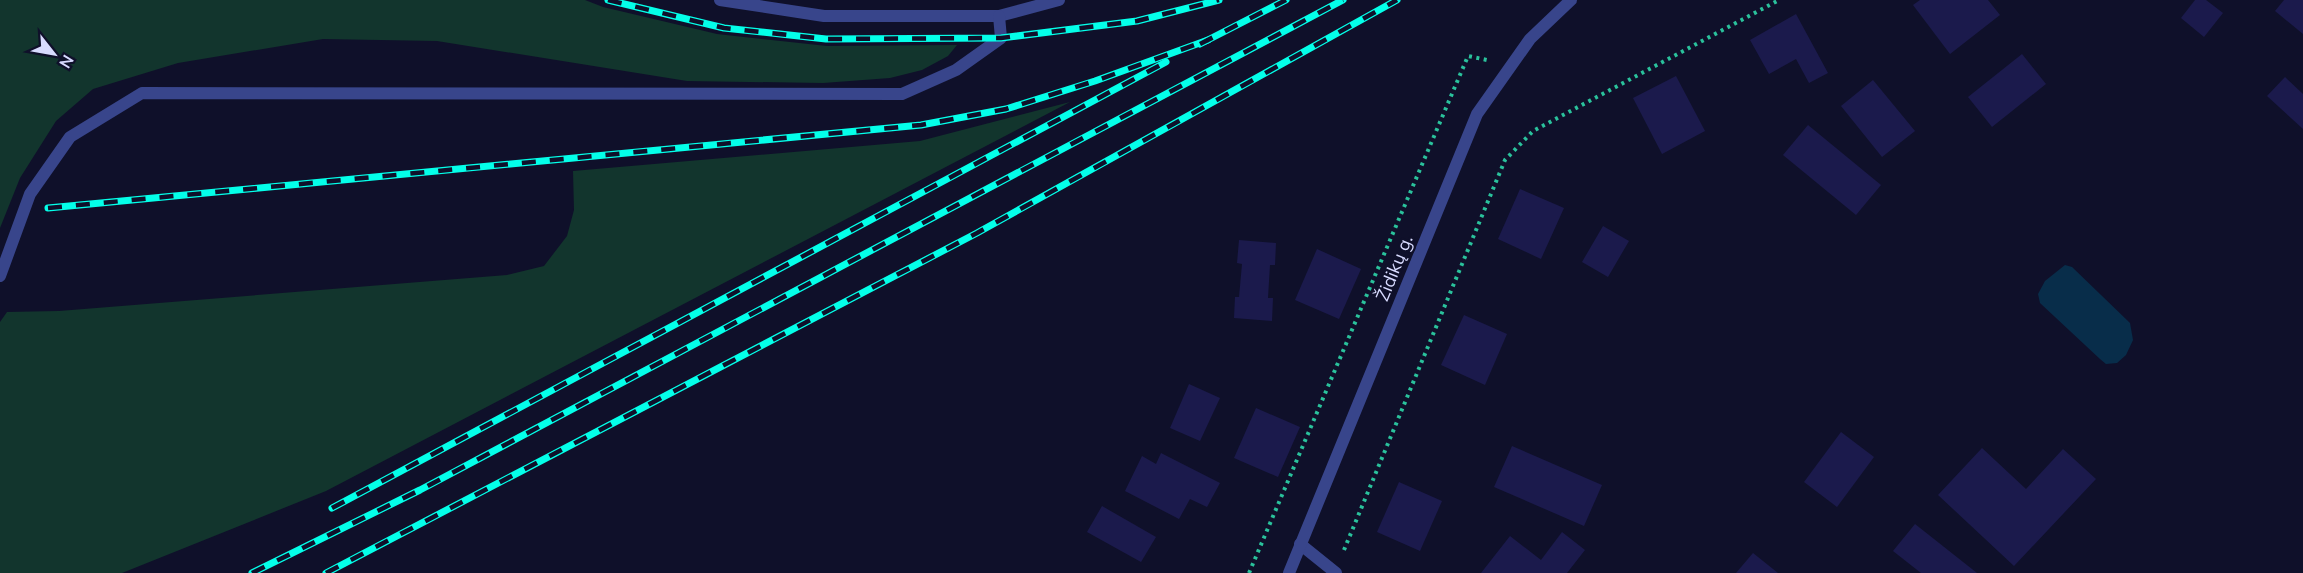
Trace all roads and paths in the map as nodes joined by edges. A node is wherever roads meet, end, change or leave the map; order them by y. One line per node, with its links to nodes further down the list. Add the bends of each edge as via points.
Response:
1 (720, 0): 5 (street, via 824,16)
2 (1059, 0): 5 (street)
3 (1571, 0): 6 (street, Židikų g., via 1530,39)
4 (1779, 0): 11 (path, via 1533,131 1505,160)
5 (999, 16): 7 (street, via 1001,38 956,70 902,94 142,93 70,137 30,194)
6 (1511, 66): 8 (street, Židikų g., via 1477,114); 9 (path, via 1468,56)
7 (0, 276)
8 (1300, 544): 10 (street, Židikų g.); 11 (street)
9 (1249, 573)
10 (1289, 573)
11 (1335, 573)

